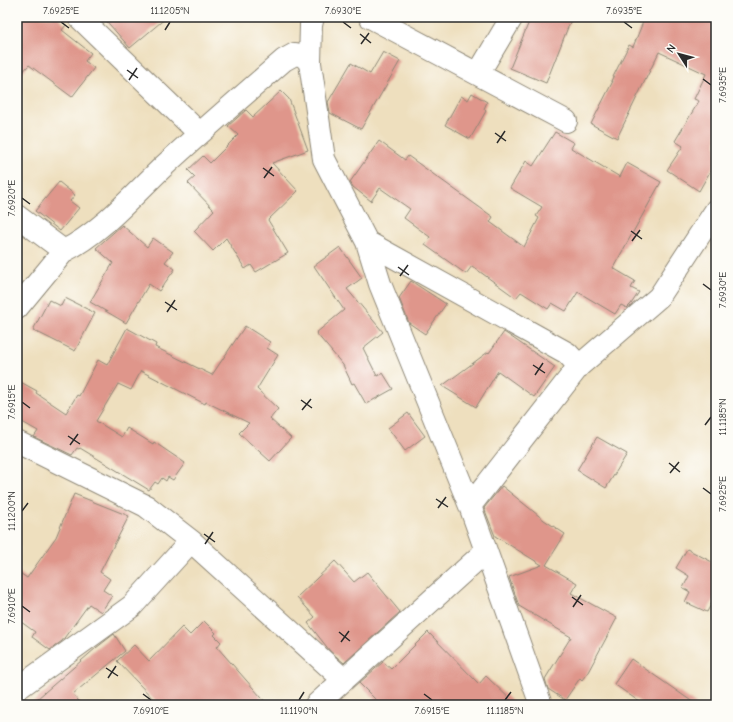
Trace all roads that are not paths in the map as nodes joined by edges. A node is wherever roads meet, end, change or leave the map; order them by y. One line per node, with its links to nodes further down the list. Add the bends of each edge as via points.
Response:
1 (79, 17): 8 (street)
2 (313, 17): 5 (street)
3 (370, 17): 6 (street)
4 (512, 17): 6 (street)
5 (310, 63): 8 (street, via 304,56 294,54 284,60); 11 (street, via 324,159)
6 (478, 74): 7 (street)
7 (566, 121)
8 (199, 133): 12 (street, via 105,221)
9 (716, 210): 14 (street, via 658,297)
10 (17, 216): 12 (street)
11 (367, 242): 14 (street, via 567,353); 16 (street, via 380,284)
12 (64, 251): 13 (street)
13 (17, 308)
14 (579, 366): 16 (street)
15 (17, 442): 17 (street, via 146,506)
16 (470, 506): 18 (street)
17 (191, 541): 19 (street); 20 (street, via 132,606)
18 (486, 551): 19 (street); 22 (street)
19 (344, 680): 21 (street)
20 (17, 689)
21 (316, 705)
22 (541, 705)

